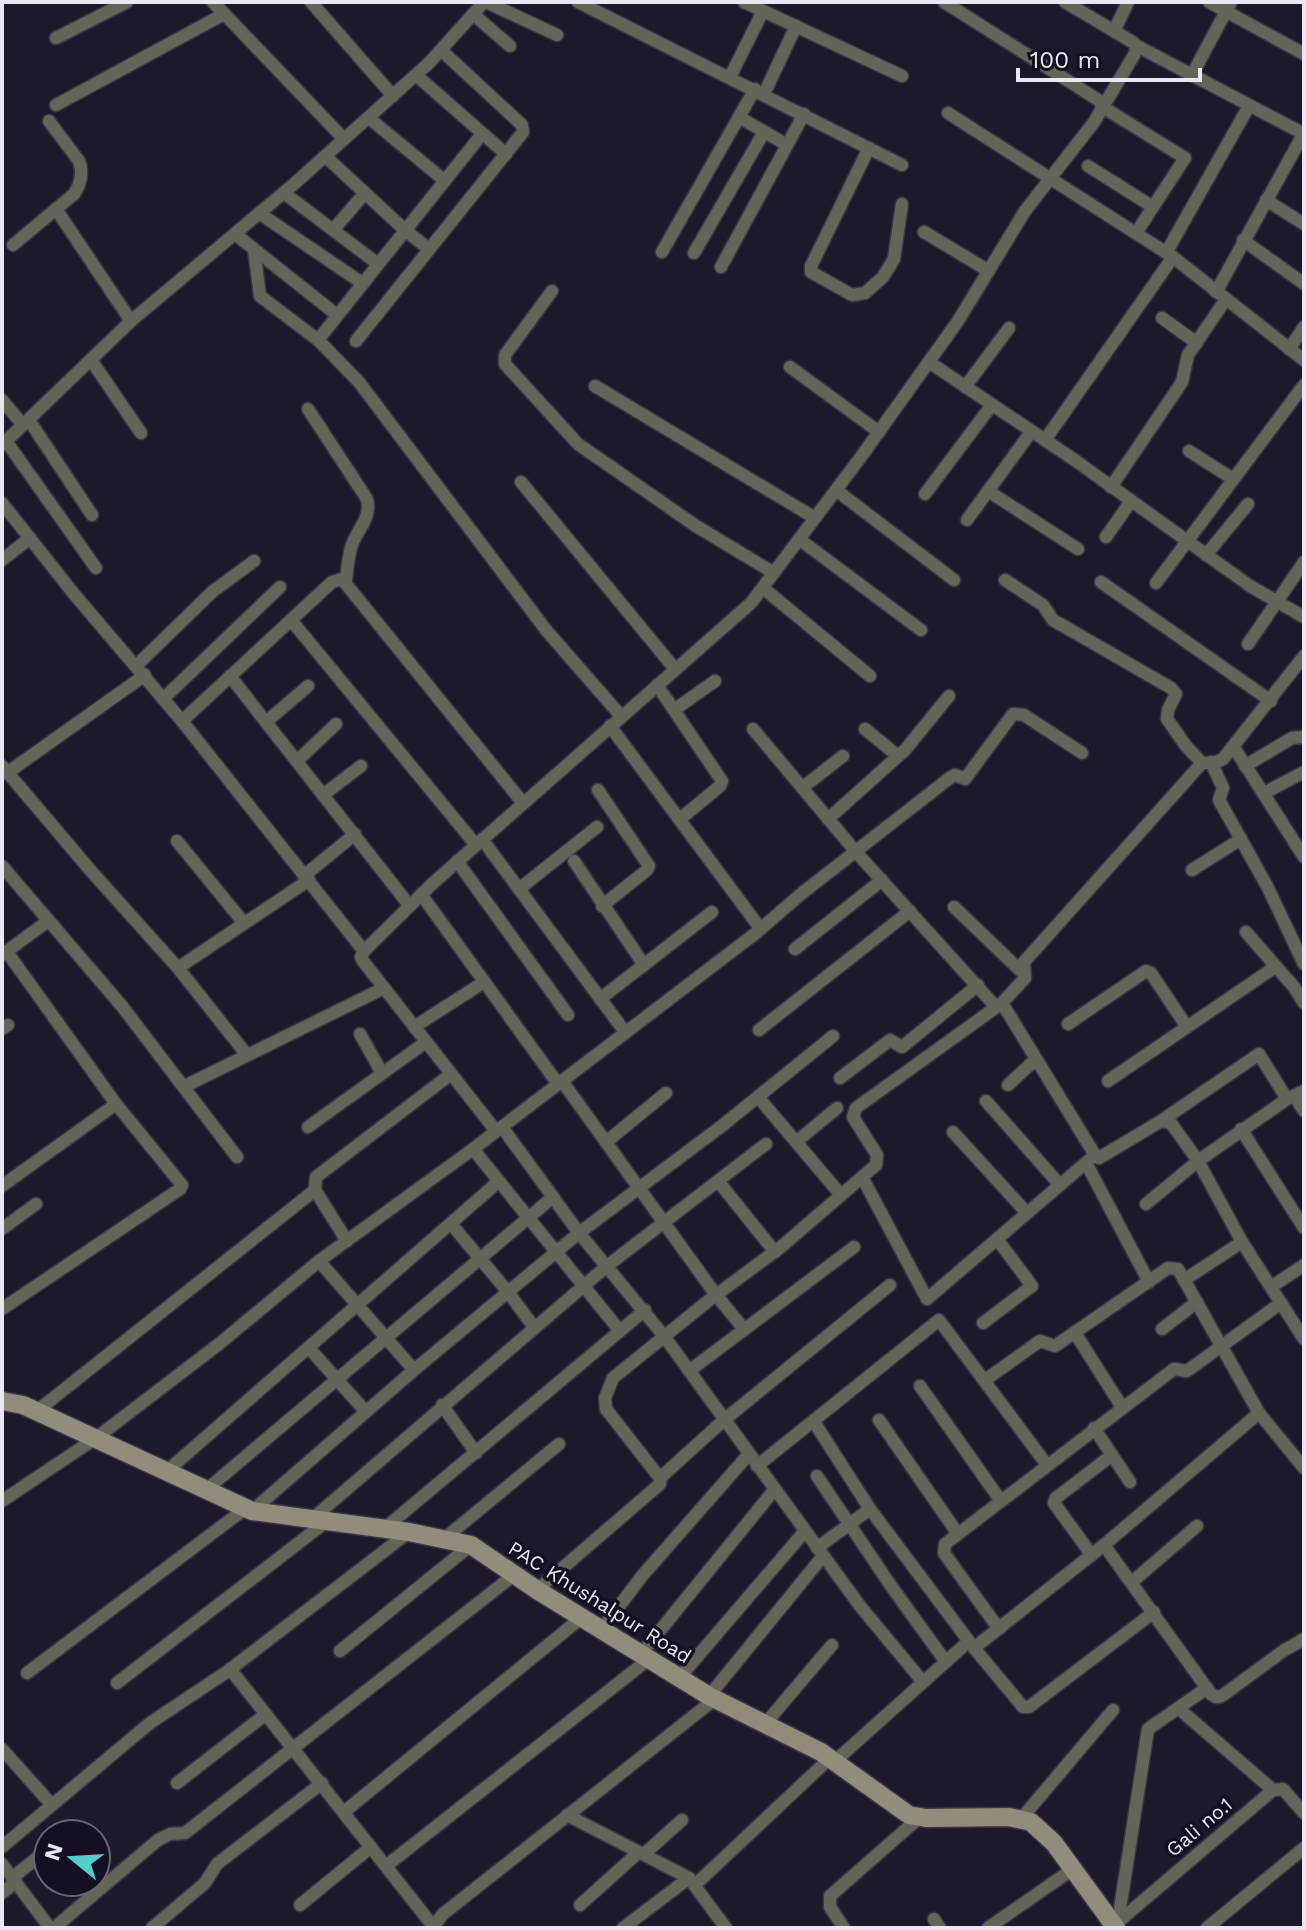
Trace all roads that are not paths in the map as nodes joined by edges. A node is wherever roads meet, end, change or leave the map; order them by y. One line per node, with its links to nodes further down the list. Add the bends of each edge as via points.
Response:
1 (127, 2): 18 (street)
2 (213, 2): 13 (street)
3 (311, 2): 28 (street)
4 (485, 2): 14 (street); 17 (street)
5 (578, 2): 26 (street)
6 (744, 2): 12 (street)
7 (944, 2): 30 (street)
8 (1065, 2): 16 (street)
9 (1128, 2): 16 (street)
10 (1209, 2): 11 (street)
11 (1229, 7): 22 (street); 24 (street)
12 (763, 11): 15 (street); 26 (street)
13 (224, 14): 29 (street); 40 (street)
14 (473, 14): 19 (street); 21 (street)
15 (796, 26): 25 (street); 27 (street)
16 (1114, 31): 20 (street)
17 (557, 35)
18 (56, 38)
19 (510, 46)
20 (1137, 46): 24 (street); 30 (street)
21 (441, 50): 23 (street); 43 (street, via 522,125 523,132)
22 (1304, 54)
23 (416, 75): 28 (street); 38 (street)
24 (1192, 75): 31 (street)
25 (902, 76)
26 (730, 77): 27 (street)
27 (760, 92): 33 (street); 34 (street)
28 (393, 96): 35 (street)
29 (56, 105)
30 (1102, 105): 47 (street); 53 (street, via 1185,158)
31 (1249, 106): 39 (street); 68 (street)
32 (948, 113): 47 (street)
33 (804, 114): 41 (street); 42 (street)
34 (739, 117): 37 (street); 66 (street)
35 (369, 118): 40 (street); 48 (street)
36 (49, 121): 54 (street, via 81,167 78,188)
37 (764, 132): 41 (street); 67 (street)
38 (482, 134): 43 (street); 48 (street)
39 (1303, 138): 51 (street)
40 (344, 139): 44 (street)
41 (787, 145): 70 (street)
42 (869, 148): 45 (street); 52 (street, via 811,272 852,295 865,293 894,259)
43 (506, 154): 65 (street)
44 (325, 156): 49 (street); 50 (street)
45 (902, 165)
46 (1088, 166): 53 (street)
47 (1051, 178): 60 (street); 71 (street)
48 (445, 181): 58 (street)
49 (284, 193): 55 (street); 57 (street)
50 (365, 193): 57 (street); 58 (street)
51 (1266, 200): 56 (street); 62 (street)
52 (902, 204)
53 (1153, 207): 60 (street)
54 (56, 209): 63 (street); 78 (street)
55 (259, 213): 61 (street); 72 (street)
56 (1304, 224)
57 (333, 230): 69 (street)
58 (406, 231): 65 (street); 69 (street)
59 (924, 232): 71 (street)
60 (1136, 233): 68 (street)
61 (235, 234): 64 (street); 78 (street)
62 (1243, 240): 73 (street); 75 (street)
63 (13, 245)
64 (254, 249): 76 (street); 81 (street, via 260,296)
65 (429, 249): 82 (street)
66 (662, 252)
67 (694, 253)
68 (1169, 255): 75 (street); 99 (street)
69 (378, 264): 72 (street)
70 (721, 267)
71 (989, 271): 87 (street)
72 (362, 283): 76 (street)
73 (1304, 284)
74 (552, 291): 126 (street, via 505,355 505,364 578,444)
75 (1221, 295): 83 (street); 84 (street)
76 (337, 315): 81 (street)
77 (1162, 318): 83 (street)
78 (131, 321): 85 (street)
79 (1304, 327): 84 (street)
80 (1009, 328): 91 (street)
81 (318, 340): 151 (street, via 363,387 546,630)
82 (356, 341)
83 (1197, 343): 104 (street, via 1186,360 1182,382)
84 (1289, 349): 86 (street)
85 (91, 360): 95 (street); 98 (street)
86 (1304, 360)
87 (929, 362): 91 (street); 96 (street)
88 (790, 367): 96 (street)
89 (1304, 385): 102 (street)
90 (595, 386): 113 (street)
91 (965, 387): 93 (street)
92 (2, 400): 95 (street)
93 (991, 406): 97 (street); 107 (street)
94 (308, 409): 129 (street, via 369,506 352,544)
95 (26, 422): 100 (street); 111 (street)
96 (879, 432): 105 (street)
97 (1031, 432): 99 (street); 106 (street)
98 (141, 433)
99 (1045, 440): 104 (street)
100 (4, 443): 125 (street)
101 (1189, 451): 102 (street)
102 (1233, 479): 119 (street)
103 (521, 482): 141 (street)
104 (1111, 487): 108 (street)
105 (836, 490): 113 (street); 127 (street)
106 (988, 491): 114 (street); 120 (street)
107 (925, 494)
108 (1131, 501): 116 (street); 119 (street)
109 (2, 503): 112 (street)
110 (1248, 504): 121 (street)
111 (92, 515)
112 (13, 517): 115 (street); 117 (street)
113 (815, 518): 118 (street)
114 (967, 520)
115 (2, 526)
116 (1106, 537)
117 (30, 538): 122 (street); 140 (street)
118 (799, 539): 126 (street); 137 (street)
119 (1187, 541): 121 (street); 131 (street)
120 (1078, 549)
121 (1206, 555): 134 (street)
122 (2, 560)
123 (254, 561): 140 (street, via 212,592)
124 (1304, 562): 134 (street)
125 (96, 568)
126 (774, 573): 133 (street)
127 (954, 580)
128 (1005, 580): 164 (street, via 1043,605 1053,620 1171,688 1176,694 1167,719 1186,746)
129 (346, 581): 136 (street, via 332,582); 173 (street)
130 (1101, 582): 149 (street)
131 (1156, 583)
132 (280, 587): 148 (street)
133 (763, 588): 141 (street); 143 (street)
134 (1278, 601): 135 (street); 138 (street)
135 (1304, 617)
136 (291, 620): 142 (street); 180 (street)
137 (921, 630)
138 (1248, 644)
139 (1304, 656): 149 (street)
140 (136, 664): 148 (street); 167 (street)
141 (675, 669): 145 (street)
142 (230, 676): 152 (street); 153 (street)
143 (870, 676)
144 (715, 681): 150 (street)
145 (657, 685): 150 (street); 151 (street)
146 (308, 686): 153 (street)
147 (949, 696): 162 (street)
148 (164, 698): 152 (street)
149 (1271, 701): 159 (street)
150 (674, 710): 174 (street, via 722,781)
151 (621, 716): 155 (street)
152 (182, 721): 187 (street)
153 (266, 722): 163 (street)
154 (336, 724): 163 (street)
155 (610, 726): 173 (street); 174 (street)
156 (753, 729): 169 (street)
157 (865, 729): 162 (street)
158 (1304, 737): 166 (street, via 1292,738)
159 (1233, 746): 164 (street, via 1223,759); 166 (street)
160 (1082, 753): 181 (street, via 1024,715 1013,714 965,779 951,777)
161 (843, 756): 169 (street)
162 (898, 756): 175 (street)
163 (297, 761): 172 (street)
164 (1206, 762): 178 (street, via 1223,788 1219,800); 207 (street, via 1024,962)
165 (361, 766): 172 (street)
166 (1245, 766): 171 (street)
167 (5, 769): 206 (street)
168 (1304, 772): 171 (street)
169 (802, 788): 175 (street)
170 (598, 790): 192 (street, via 649,866)
171 (1264, 793): 182 (street)
172 (323, 795): 177 (street)
173 (523, 803): 180 (street)
174 (680, 819): 198 (street)
175 (828, 819): 181 (street)
176 (597, 827): 189 (street)
177 (355, 834): 187 (street); 191 (street)
178 (1241, 839): 186 (street); 203 (street)
179 (177, 841): 197 (street)
180 (479, 842): 183 (street); 189 (street)
181 (856, 852): 188 (street); 198 (street)
182 (1304, 857)
183 (457, 861): 190 (street); 215 (street)
184 (574, 861): 192 (street)
185 (2, 866): 196 (street)
186 (1192, 870)
187 (307, 877): 197 (street); 201 (street)
188 (882, 880): 194 (street); 200 (street)
189 (519, 889): 212 (street)
190 (421, 894): 191 (street); 208 (street)
191 (409, 905): 201 (street)
192 (602, 906): 204 (street)
193 (954, 907): 207 (street)
194 (910, 911): 210 (street); 219 (street)
195 (712, 912): 204 (street)
196 (48, 921): 202 (street); 232 (street)
197 (244, 923): 206 (street)
198 (760, 928): 220 (street)
199 (1246, 932): 205 (street)
200 (795, 949)
201 (364, 951): 211 (street, via 363,961)
202 (4, 954): 237 (street)
203 (1304, 964)
204 (644, 965): 212 (street)
205 (1275, 967): 209 (street); 218 (street)
206 (178, 968): 224 (street)
207 (1026, 975): 214 (street)
208 (484, 982): 217 (street); 230 (street)
209 (1299, 984): 213 (street)
210 (978, 985): 214 (street); 228 (street, via 902,1047 890,1040)
211 (384, 988): 217 (street); 224 (street)
212 (600, 999): 220 (street)
213 (1304, 1003)
214 (999, 1005): 225 (street); 252 (street, via 856,1108 853,1117 879,1160)
215 (568, 1015)
216 (1068, 1024): 218 (street, via 1146,971)
217 (414, 1027): 223 (street)
218 (1187, 1027): 229 (street)
219 (759, 1030)
220 (625, 1032): 230 (street)
221 (360, 1034): 226 (street)
222 (833, 1036): 235 (street)
223 (426, 1042): 226 (street); 227 (street)
224 (247, 1055): 232 (street)
225 (1036, 1059): 231 (street); 250 (street)
226 (382, 1073): 241 (street)
227 (451, 1074): 242 (street); 258 (street, via 320,1173)
228 (840, 1078)
229 (1108, 1081)
230 (560, 1083): 242 (street); 245 (street)
231 (1008, 1085)
232 (185, 1086): 249 (street)
233 (666, 1093): 245 (street)
234 (1295, 1095): 239 (street); 240 (street, via 1259,1054); 243 (street)
235 (758, 1097): 246 (street); 257 (street)
236 (986, 1101): 255 (street)
237 (116, 1104): 256 (street); 291 (street, via 181,1181 180,1189)
238 (837, 1108): 246 (street)
239 (1304, 1111)
240 (1161, 1121): 250 (street, via 1104,1157); 251 (street, via 1171,1123)
241 (308, 1127)
242 (499, 1129): 248 (street); 260 (street)
243 (1241, 1129): 251 (street); 267 (street)
244 (953, 1132): 263 (street)
245 (606, 1142): 257 (street)
246 (796, 1142): 259 (street)
247 (766, 1144): 253 (street)
248 (473, 1149): 254 (street); 271 (street)
249 (237, 1157)
250 (1090, 1159): 255 (street); 281 (street)
251 (1198, 1161): 262 (street); 272 (street)
252 (862, 1177): 259 (street); 287 (street)
253 (718, 1181): 265 (street); 275 (street)
254 (498, 1182): 264 (street); 266 (street)
255 (1060, 1185): 263 (street)
256 (2, 1186)
257 (639, 1188): 265 (street); 269 (street)
258 (315, 1190): 271 (street); 313 (street)
259 (841, 1195): 275 (street)
260 (553, 1197): 264 (street); 269 (street)
261 (36, 1204): 268 (street)
262 (1146, 1204)
263 (1027, 1213): 270 (street)
264 (528, 1218): 274 (street); 276 (street)
265 (664, 1223): 279 (street); 286 (street)
266 (452, 1225): 276 (street); 290 (street)
267 (1304, 1228)
268 (2, 1229)
269 (579, 1233): 274 (street); 279 (street)
270 (997, 1239): 287 (street); 294 (street, via 1032,1286)
271 (347, 1241): 277 (street)
272 (1242, 1242): 280 (street); 284 (street)
273 (854, 1247): 296 (street)
274 (555, 1252): 283 (street); 285 (street)
275 (775, 1252): 286 (street)
276 (480, 1259): 285 (street); 301 (street)
277 (319, 1261): 290 (street); 320 (street)
278 (1304, 1265): 284 (street)
279 (607, 1266): 283 (street); 292 (street)
280 (1184, 1280): 281 (street, via 1174,1267); 288 (street)
281 (1149, 1282): 299 (street)
282 (890, 1285): 316 (street)
283 (582, 1287): 295 (street); 298 (street)
284 (1271, 1287): 289 (street)
285 (508, 1292): 295 (street); 305 (street)
286 (716, 1295): 296 (street); 300 (street)
287 (927, 1299): 293 (street)
288 (1197, 1302): 297 (street); 303 (street)
289 (1281, 1303): 302 (street); 303 (street)
290 (358, 1306): 301 (street); 304 (street)
291 (2, 1309)
292 (645, 1310): 298 (street); 300 (street)
293 (939, 1320): 308 (street); 318 (street)
294 (983, 1323)
295 (534, 1327): 311 (street)
296 (744, 1329): 306 (street)
297 (1162, 1329)
298 (620, 1331): 322 (street)
299 (1075, 1333): 308 (street, via 1053,1347 1040,1341); 312 (street)
300 (664, 1336): 306 (street); 329 (street, via 613,1378 605,1398 606,1409)
301 (386, 1339): 305 (street); 307 (street)
302 (1304, 1339)
303 (1221, 1345): 312 (street, via 1187,1371 1174,1369); 315 (street)
304 (309, 1348): 307 (street); 327 (street)
305 (414, 1370): 314 (street)
306 (689, 1371): 316 (street)
307 (337, 1379): 314 (street); 332 (street)
308 (985, 1380): 325 (street)
309 (920, 1386): 334 (street)
310 (2, 1401): 313 (main road, PAC Khushalpur Road)
311 (442, 1405): 322 (street); 337 (street)
312 (1122, 1407): 319 (street)
313 (37, 1411): 320 (main road, PAC Khushalpur Road)
314 (366, 1412): 336 (street)
315 (1259, 1413): 326 (street); 346 (street)
316 (724, 1420): 324 (street); 329 (street)
317 (879, 1420): 343 (street)
318 (814, 1422): 324 (street); 335 (street)
319 (1094, 1428): 323 (street); 325 (street)
320 (96, 1438): 327 (main road, PAC Khushalpur Road); 333 (street)
321 (559, 1444): 344 (street)
322 (476, 1453): 340 (street)
323 (1112, 1455): 330 (street); 348 (street, via 1054,1503)
324 (753, 1460): 331 (street); 355 (street, via 642,1576)
325 (1047, 1465): 334 (street)
326 (1304, 1468)
327 (167, 1471): 332 (main road, PAC Khushalpur Road)
328 (817, 1476): 338 (street)
329 (660, 1478): 351 (street, via 657,1488)
330 (1130, 1482)
331 (775, 1489): 341 (street); 360 (street)
332 (206, 1490): 336 (main road, PAC Khushalpur Road)
333 (2, 1501)
334 (1001, 1501): 343 (street)
335 (870, 1509): 338 (street); 358 (street)
336 (249, 1510): 337 (main road, PAC Khushalpur Road); 363 (street)
337 (320, 1520): 340 (main road, PAC Khushalpur Road); 366 (street)
338 (849, 1525): 347 (street); 361 (street)
339 (1197, 1526): 350 (street)
340 (385, 1528): 342 (main road, PAC Khushalpur Road)
341 (805, 1531): 347 (street); 364 (street)
342 (409, 1532): 344 (main road, PAC Khushalpur Road); 362 (street)
343 (958, 1534): 354 (street, via 945,1544 944,1553)
344 (445, 1538): 345 (main road, PAC Khushalpur Road)
345 (471, 1545): 349 (main road, PAC Khushalpur Road); 359 (street)
346 (1104, 1545): 348 (street); 350 (street)
347 (820, 1552): 365 (street); 368 (street)
348 (1091, 1554): 354 (street)
349 (514, 1575): 351 (main road, PAC Khushalpur Road); 373 (street)
350 (1132, 1582): 352 (street)
351 (537, 1590): 353 (main road, PAC Khushalpur Road)
352 (1154, 1612): 358 (street, via 1029,1707 1018,1704); 367 (street)
353 (581, 1618): 355 (main road, PAC Khushalpur Road); 380 (street)
354 (999, 1629): 358 (street)
355 (601, 1630): 360 (main road, PAC Khushalpur Road)
356 (1304, 1639): 367 (street, via 1222,1696)
357 (832, 1645): 372 (street)
358 (972, 1645): 361 (street)
359 (340, 1651)
360 (645, 1657): 364 (main road, PAC Khushalpur Road); 392 (street)
361 (946, 1662): 365 (street)
362 (230, 1669): 371 (street); 379 (street, via 150,1723)
363 (27, 1673)
364 (679, 1678): 368 (main road, PAC Khushalpur Road)
365 (923, 1682): 375 (street)
366 (117, 1683)
367 (1207, 1688): 369 (street)
368 (712, 1698): 372 (main road, PAC Khushalpur Road); 382 (street)
369 (1178, 1708): 378 (street); 399 (street, via 1145,1736)
370 (1113, 1710): 384 (street)
371 (266, 1714): 373 (street); 376 (street)
372 (765, 1724): 375 (main road, PAC Khushalpur Road)
373 (294, 1748): 377 (street); 400 (street, via 185,1833 158,1840)
374 (2, 1749): 379 (street)
375 (831, 1760): 383 (main road, PAC Khushalpur Road, via 895,1807); 395 (street)
376 (177, 1783)
377 (322, 1783): 380 (street); 402 (street, via 217,1864 205,1883)
378 (1273, 1790): 381 (street, via 1283,1789); 399 (street, Gali no.1)
379 (52, 1805): 386 (street)
380 (344, 1812): 387 (street)
381 (1304, 1813)
382 (567, 1815): 389 (street); 401 (street)
383 (920, 1817): 384 (main road, PAC Khushalpur Road); 405 (street, via 830,1896 830,1907)
384 (1021, 1819): 393 (main road, via 1054,1843)
385 (682, 1820): 389 (street)
386 (3, 1844)
387 (371, 1847): 392 (street); 397 (street)
388 (1304, 1848): 407 (street)
389 (642, 1853): 395 (street); 398 (street)
390 (2, 1864): 394 (street)
391 (32, 1864): 394 (street)
392 (386, 1866): 401 (street)
393 (1073, 1869): 399 (main road); 406 (street)
394 (14, 1880): 396 (street); 400 (street)
395 (692, 1881): 403 (street); 404 (street)
396 (2, 1893)
397 (300, 1905)
398 (580, 1905)
399 (1117, 1926)
400 (48, 1927)
401 (432, 1927)
402 (152, 1928)
403 (623, 1928)
404 (726, 1928)
405 (844, 1928)
406 (988, 1928)
407 (1207, 1928)

